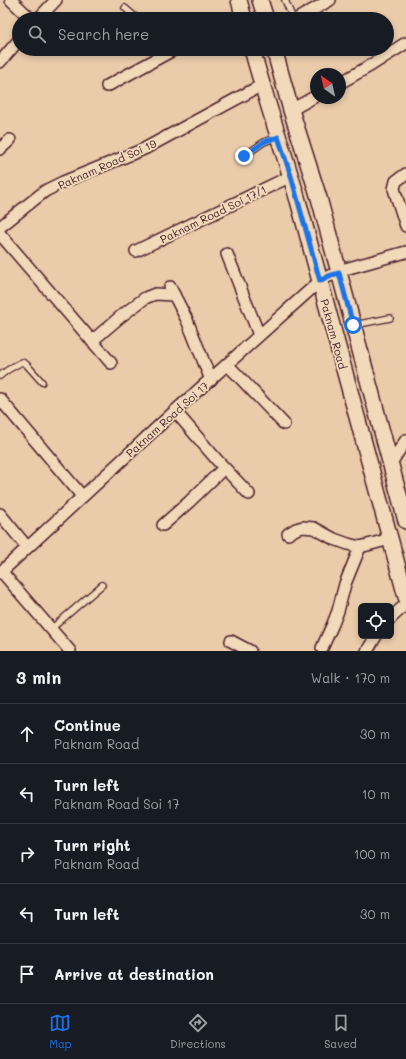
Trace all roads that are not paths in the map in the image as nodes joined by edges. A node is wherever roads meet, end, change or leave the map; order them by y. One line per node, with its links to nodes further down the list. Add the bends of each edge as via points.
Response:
1 (11, 0): 7 (street)
2 (56, 0): 8 (street)
3 (260, 0): 10 (street)
4 (285, 0): 11 (lane)
5 (330, 0): 12 (street)
6 (125, 8): 9 (lane)
7 (24, 12)
8 (45, 12)
9 (130, 12)
10 (264, 12)
11 (290, 12)
12 (309, 12)
13 (406, 43): 15 (street)
14 (12, 48): 20 (street)
15 (394, 51)
16 (159, 56): 23 (street)
17 (254, 56): 22 (street, Paknam Road)
18 (276, 56): 25 (street, Paknam Road)
19 (385, 56): 21 (street)
20 (0, 62)
21 (346, 80)
22 (262, 85): 26 (street, Paknam Road); 33 (street, Paknam Road Soi 19, via 144,149 45,191)
23 (107, 86)
24 (310, 99): 25 (street)
25 (291, 110): 38 (street, Paknam Road)
26 (278, 137): 29 (lane, via 264,142); 31 (street, Paknam Road)
27 (10, 140): 28 (street)
28 (0, 149)
29 (244, 156)
30 (406, 174): 32 (street, via 396,182 394,189)
31 (291, 176): 35 (street, Paknam Road Soi 17/1); 39 (street, Paknam Road)
32 (406, 226)
33 (0, 227)
34 (0, 234): 43 (street)
35 (136, 251)
36 (406, 252): 38 (street, Paknam Road Soi 17)
37 (227, 254): 42 (street)
38 (339, 272): 39 (street, Paknam Road Soi 17); 41 (street, Paknam Road)
39 (320, 281): 42 (street, Paknam Road Soi 17); 60 (street, Paknam Road)
40 (390, 318): 41 (lane)
41 (353, 325): 53 (street, Paknam Road)
42 (259, 335): 45 (street, Paknam Road Soi 17)
43 (92, 341): 44 (street); 47 (street, via 145,298 172,291 187,320)
44 (111, 363)
45 (227, 364): 47 (street, Paknam Road Soi 17); 51 (street)
46 (0, 376): 48 (lane, via 22,362)
47 (210, 380): 50 (street, Paknam Road Soi 17)
48 (42, 382)
49 (0, 399): 56 (street)
50 (175, 411): 54 (street); 56 (street, Paknam Road Soi 17)
51 (284, 424)
52 (406, 440): 53 (street)
53 (391, 463): 58 (street, Paknam Road)
54 (224, 468): 55 (street); 59 (street)
55 (249, 494)
56 (82, 496): 62 (street, Paknam Road Soi 17)
57 (0, 514): 62 (street)
58 (406, 520): 60 (street)
59 (163, 525)
60 (388, 532): 63 (street); 66 (street, Paknam Road)
61 (288, 534): 63 (street, via 303,527 314,528 334,539)
62 (27, 547): 64 (street, Paknam Road Soi 17)
63 (360, 547): 72 (street)
64 (1, 572): 69 (street)
65 (102, 585): 69 (lane)
66 (406, 597)
67 (406, 604): 68 (street)
68 (394, 615)
69 (51, 630): 73 (street)
70 (374, 639): 75 (street)
71 (230, 641): 74 (street)
72 (322, 648)
73 (70, 651)
74 (250, 651)
75 (367, 651)

